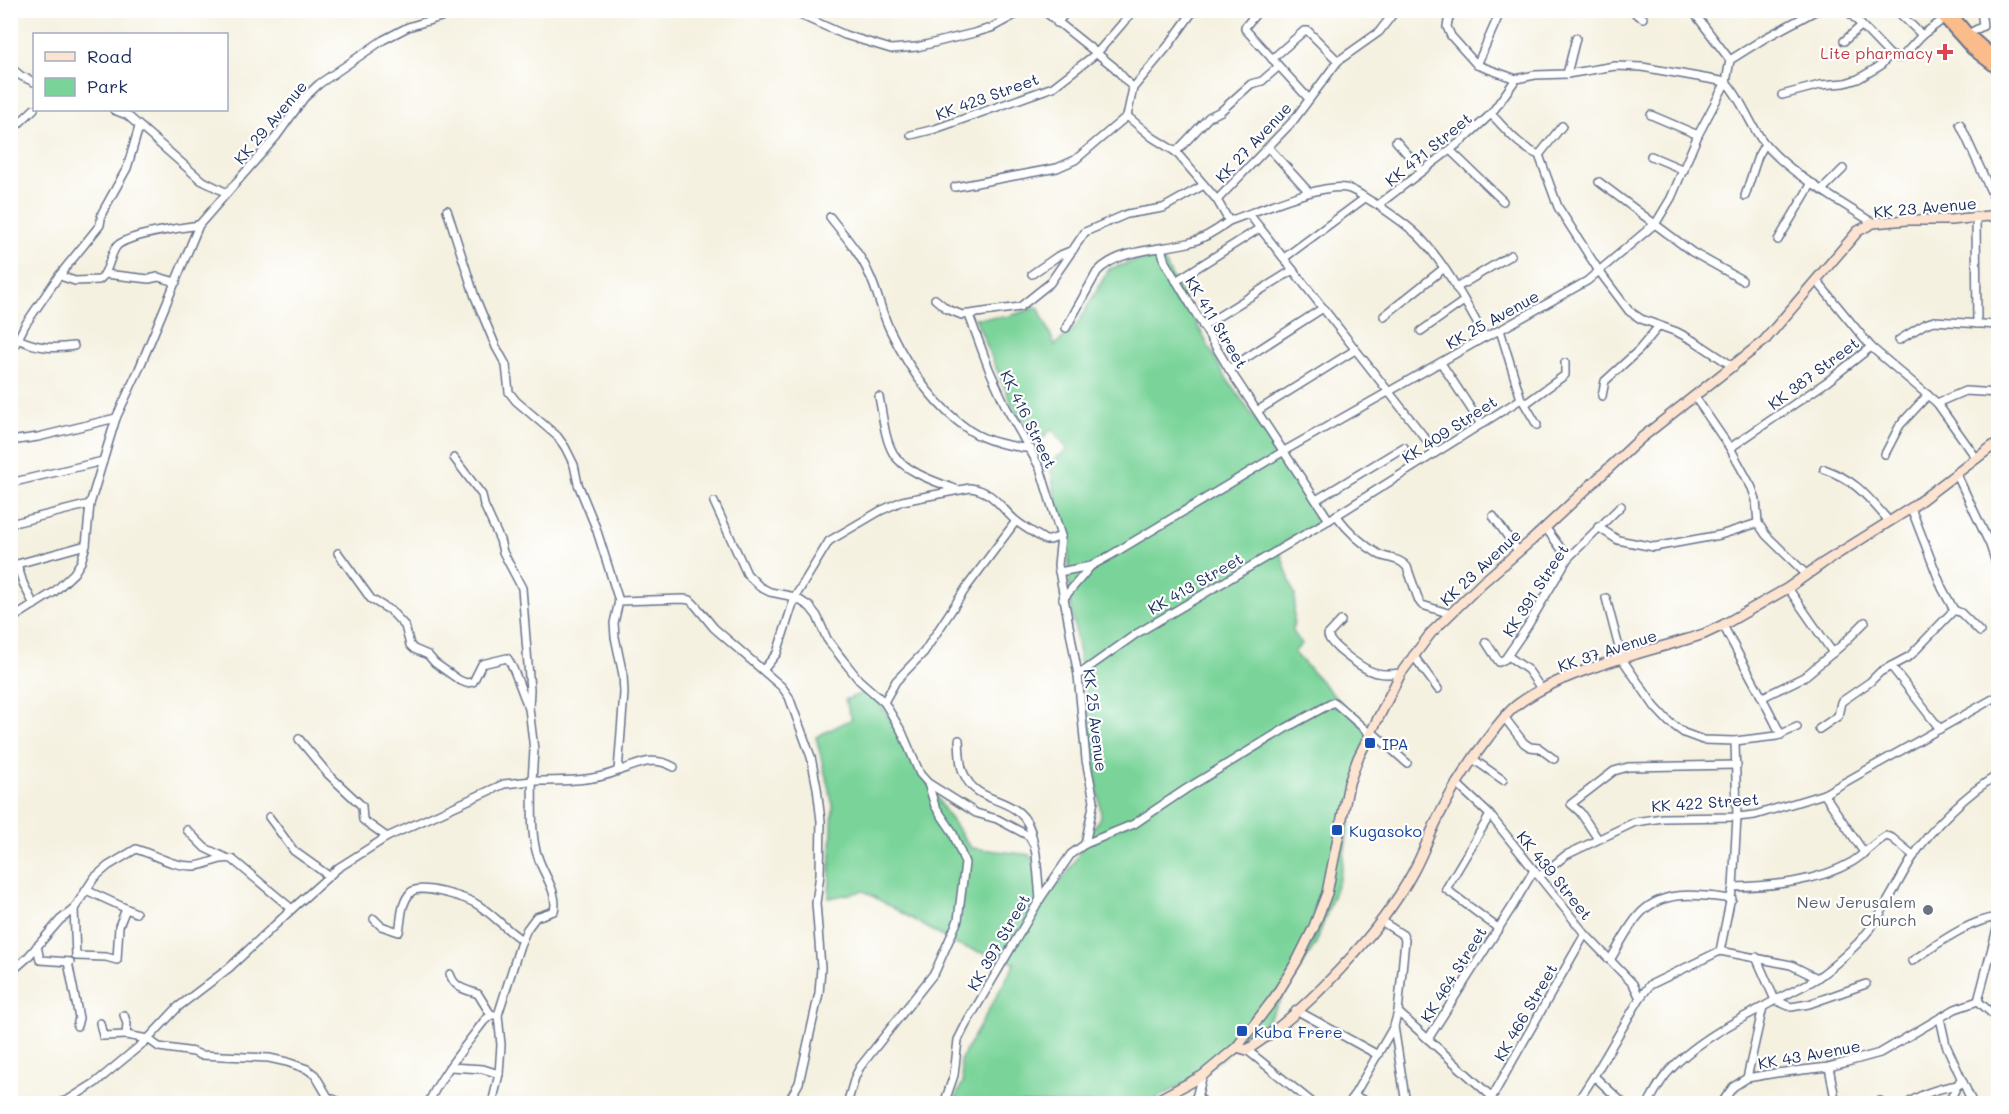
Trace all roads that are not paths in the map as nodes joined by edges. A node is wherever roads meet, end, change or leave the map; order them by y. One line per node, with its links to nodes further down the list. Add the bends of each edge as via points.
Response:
1 (464, 10): 70 (street, KK 29 Avenue, via 408,27 319,84)
2 (789, 10): 3 (street, via 845,36 891,49 974,33)
3 (1024, 10)
4 (1043, 10): 20 (street)
5 (1068, 10): 20 (street)
6 (1134, 10): 26 (street, KK 423 Street)
7 (1194, 10): 40 (street)
8 (1259, 10): 28 (street, via 1245,30)
9 (1396, 10): 31 (street, KK 27 Avenue, via 1379,32)
10 (1452, 10): 32 (street, via 1447,27 1451,36)
11 (1501, 10): 32 (street)
12 (1692, 10): 29 (street)
13 (1817, 10): 29 (street)
14 (1847, 10): 21 (street)
15 (1896, 10): 23 (street)
16 (1981, 10): 22 (street, via 1983,26)
17 (1635, 11): 19 (street)
18 (1943, 13): 22 (highway); 23 (street); 35 (highway, via 1972,49)
19 (1643, 18)
20 (1057, 23): 26 (street)
21 (1861, 26): 25 (street); 27 (street)
22 (1968, 34): 30 (highway)
23 (1922, 35): 27 (street, via 1902,57)
24 (1576, 38): 36 (street)
25 (1844, 41)
26 (1097, 53): 40 (street); 52 (street, KK 423 Street, via 1053,87)
27 (1890, 55): 41 (street, via 1858,80)
28 (1272, 59): 31 (street, via 1308,31); 34 (street)
29 (1730, 60): 39 (street, KK 25 Avenue)
30 (1998, 60)
31 (1338, 62): 42 (street, KK 27 Avenue)
32 (1478, 65): 37 (street)
33 (10, 67): 38 (street)
34 (1278, 67): 42 (street); 58 (street, via 1209,117)
35 (1998, 69)
36 (1567, 74): 37 (street, via 1549,73); 39 (street, via 1615,66 1642,67)
37 (1516, 80): 45 (street, KK 471 Street)
38 (33, 82)
39 (1726, 82): 53 (street, KK 25 Avenue); 55 (street, via 1736,92)
40 (1132, 88): 47 (street)
41 (1782, 95)
42 (1309, 99): 56 (street, KK 27 Avenue)
43 (33, 110): 51 (street)
44 (117, 111): 50 (street)
45 (1491, 114): 57 (street, KK 471 Street); 59 (street, via 1516,140)
46 (1651, 115): 53 (street)
47 (1127, 116): 58 (street, KK 27 Avenue); 67 (street, via 1075,160 1057,168)
48 (1960, 124): 76 (street)
49 (1562, 126): 59 (street)
50 (139, 127): 70 (street, via 201,180); 97 (street, via 127,168 102,213 100,225)
51 (10, 132)
52 (911, 135)
53 (1698, 135): 62 (street, KK 25 Avenue)
54 (1396, 141): 63 (street)
55 (1765, 144): 65 (street); 71 (street)
56 (1269, 148): 69 (street); 73 (street, KK 27 Avenue)
57 (1450, 151): 63 (street, KK 471 Street); 74 (street)
58 (1176, 152): 66 (street, KK 27 Avenue)
59 (1539, 155): 94 (street, via 1558,207)
60 (1651, 156): 62 (street)
61 (1843, 169): 68 (street)
62 (1684, 170): 83 (street, KK 25 Avenue)
63 (1422, 171): 75 (street, KK 471 Street)
64 (1599, 182): 83 (street)
65 (1812, 183): 68 (street); 87 (street)
66 (1204, 185): 73 (street, KK 27 Avenue); 89 (street, via 1163,208 1127,214 1085,232)
67 (955, 187)
68 (1823, 189): 84 (street)
69 (1309, 192): 72 (street, KK 471 Street, via 1337,187); 78 (street, KK 471 Street)
70 (227, 194): 85 (street, KK 29 Avenue)
71 (1745, 196)
72 (1365, 198): 75 (street, KK 471 Street); 91 (street)
73 (1217, 200): 82 (street)
74 (1503, 201)
75 (1378, 206): 92 (street, via 1406,224)
76 (1998, 207)
77 (447, 210): 180 (street, via 475,297 506,365 509,392 565,447)
78 (1250, 214): 82 (street, KK 471 Street); 86 (street)
79 (1998, 215): 81 (main road, KK 23 Avenue)
80 (830, 217): 142 (street, via 869,273 889,329 913,373 933,398 971,431 1005,445)
81 (1976, 218): 84 (main road, KK 23 Avenue); 108 (street)
82 (1229, 221): 88 (street, KK 471 Street, via 1201,239)
83 (1656, 223): 94 (street, KK 25 Avenue); 98 (street, via 1692,252)
84 (1873, 223): 99 (main road, KK 23 Avenue, via 1858,231)
85 (199, 225): 95 (street, via 128,238 116,247); 101 (street)
86 (1260, 228): 91 (street); 100 (street)
87 (1778, 240)
88 (1161, 248): 100 (street, KK 411 Street); 112 (street, via 1103,265)
89 (1073, 250): 96 (street); 106 (street, via 1050,284 1028,302 1020,307)
90 (1511, 255): 102 (street)
91 (1284, 258): 93 (street)
92 (1443, 269): 102 (street); 107 (street)
93 (1293, 270): 105 (street); 110 (street)
94 (1599, 271): 111 (street, via 1629,311); 113 (street, KK 25 Avenue)
95 (105, 274): 97 (street, via 99,280 75,281); 101 (street)
96 (1032, 274)
97 (60, 276): 116 (street)
98 (1742, 280)
99 (1816, 280): 119 (street, KK 387 Street); 124 (main road, KK 23 Avenue, via 1770,335)
100 (1176, 281): 110 (street, KK 411 Street)
101 (176, 282): 135 (street)
102 (1456, 288): 104 (street)
103 (935, 299): 106 (street, via 957,313)
104 (1464, 301): 114 (street); 115 (street)
105 (1323, 308): 120 (street); 125 (street)
106 (969, 315): 142 (street, KK 416 Street, via 1006,407)
107 (1384, 316)
108 (1977, 324): 109 (street); 117 (street, via 1934,321)
109 (1998, 325)
110 (1203, 326): 125 (street, KK 411 Street)
111 (1659, 326): 124 (street, via 1696,342); 129 (street, via 1605,381)
112 (1066, 328)
113 (1500, 330): 115 (street, KK 25 Avenue); 132 (street, KK 409 Street)
114 (1421, 331)
115 (1485, 337): 122 (street, KK 25 Avenue)
116 (18, 339): 118 (street, via 40,347); 121 (street)
117 (1899, 340)
118 (74, 346)
119 (1871, 347): 128 (street); 141 (street, KK 387 Street)
120 (1355, 350): 126 (street); 134 (street)
121 (10, 355)
122 (1441, 363): 126 (street, KK 25 Avenue); 136 (street)
123 (1565, 363): 132 (street, via 1565,375)
124 (1734, 367): 131 (main road, KK 23 Avenue)
125 (1229, 369): 134 (street, KK 411 Street)
126 (1388, 392): 143 (street, KK 25 Avenue); 144 (street)
127 (1998, 393): 133 (street, via 1965,391)
128 (1928, 395): 133 (street); 145 (street, via 1900,425)
129 (1602, 396)
130 (879, 397): 152 (street, via 894,454 917,474)
131 (1695, 397): 141 (street); 164 (main road, KK 23 Avenue, via 1640,439)
132 (1523, 402): 136 (street, KK 409 Street); 137 (street)
133 (1937, 403): 147 (street)
134 (1257, 411): 143 (street, KK 411 Street)
135 (116, 418): 138 (street); 148 (street)
136 (1481, 424): 144 (street, KK 409 Street)
137 (1537, 424)
138 (10, 441)
139 (1998, 442): 147 (main road, KK 37 Avenue)
140 (1404, 447): 153 (street)
141 (1730, 448): 162 (street, via 1752,488)
142 (1031, 449): 166 (street, KK 416 Street)
143 (1284, 451): 153 (street, KK 411 Street); 173 (street, KK 25 Avenue)
144 (1436, 452): 159 (street, KK 409 Street)
145 (1885, 454)
146 (454, 458): 203 (street, via 482,495 503,552 522,588)
147 (1977, 459): 150 (main road, KK 37 Avenue)
148 (103, 461): 151 (street); 155 (street)
149 (1824, 469): 161 (street, via 1851,481)
150 (1957, 475): 157 (main road, KK 37 Avenue); 171 (street)
151 (10, 483)
152 (958, 490): 160 (street, via 985,491); 177 (street, via 902,501 839,533 822,551)
153 (1316, 500): 159 (street, KK 411 Street)
154 (714, 502): 177 (street, via 747,574 770,592)
155 (90, 504): 163 (street); 167 (street)
156 (1621, 506): 165 (street, KK 391 Street)
157 (1911, 508): 161 (main road, KK 37 Avenue); 182 (street)
158 (1493, 516): 168 (street)
159 (1333, 517): 183 (street, KK 411 Street, via 1381,555 1403,562 1422,605); 197 (street, KK 413 Street, via 1136,634)
160 (1016, 521): 166 (street, via 1045,540); 202 (street)
161 (1889, 521): 175 (main road, KK 37 Avenue)
162 (1758, 523): 165 (street, via 1720,535 1654,547 1618,540); 175 (street)
163 (10, 524)
164 (1545, 527): 168 (main road, KK 23 Avenue); 170 (street)
165 (1598, 527): 170 (street, KK 391 Street)
166 (1061, 536): 174 (street, KK 416 Street)
167 (86, 545): 172 (street); 181 (street, via 74,573)
168 (1518, 551): 183 (main road, KK 23 Avenue)
169 (338, 553): 203 (street, via 371,599 391,611 405,626 414,649 466,683 473,682 482,664 507,658)
170 (1568, 558): 192 (street, KK 391 Street)
171 (1996, 563)
172 (14, 565): 181 (street)
173 (1090, 566): 174 (street, KK 25 Avenue); 179 (street, KK 25 Avenue)
174 (1059, 572): 179 (street, KK 25 Avenue)
175 (1807, 575): 176 (main road, KK 37 Avenue)
176 (1788, 588): 187 (main road, KK 37 Avenue); 190 (street)
177 (795, 597): 195 (street, via 777,653); 202 (street, via 817,616 827,639 843,660)
178 (1606, 598): 193 (street)
179 (1063, 599): 197 (street, KK 25 Avenue)
180 (619, 601): 195 (street, via 690,600 714,628); 218 (street, via 614,623 624,693)
181 (34, 605): 184 (street)
182 (1954, 610): 188 (street); 194 (street, via 1910,656)
183 (1451, 614): 191 (main road, KK 23 Avenue)
184 (10, 620)
185 (1341, 621): 196 (street, via 1328,635 1335,646 1374,673)
186 (1865, 622): 190 (street)
187 (1723, 625): 193 (main road, KK 37 Avenue); 201 (street)
188 (1980, 632)
189 (1486, 642): 192 (street, via 1499,662)
190 (1833, 654): 201 (street, via 1804,677)
191 (1413, 655): 196 (main road, KK 23 Avenue); 198 (street)
192 (1508, 656): 199 (street, KK 391 Street, via 1528,670)
193 (1622, 659): 199 (main road, KK 37 Avenue, via 1556,681); 212 (street, via 1655,707 1684,733 1703,740)
194 (1891, 666): 206 (street, via 1841,702 1839,716); 207 (street)
195 (764, 669): 301 (street, via 789,697 811,758 821,821 816,903 819,993 799,1083)
196 (1401, 673): 208 (main road, KK 23 Avenue)
197 (1078, 675): 231 (street, KK 25 Avenue, via 1094,801)
198 (1438, 689)
199 (1542, 690): 204 (main road, KK 37 Avenue)
200 (1998, 696): 207 (street, KK 422 Street)
201 (1763, 697): 209 (street)
202 (884, 702): 222 (street)
203 (529, 708): 221 (street, via 534,750)
204 (1504, 717): 213 (main road, KK 37 Avenue); 214 (street, via 1529,747 1539,748)
205 (1797, 727): 209 (street)
206 (1819, 729)
207 (1940, 729): 224 (street, KK 422 Street)
208 (1370, 732): 215 (street); 231 (street, via 1334,702 1134,824); 283 (main road, KK 23 Avenue, via 1349,783 1327,893 1313,929 1275,997)
209 (1781, 735): 212 (street)
210 (299, 739): 229 (street, via 362,806 363,820)
211 (959, 740): 232 (street, KK 397 Street, via 962,768 970,784 1019,811)
212 (1735, 741): 216 (street)
213 (1473, 759): 220 (street); 223 (main road, KK 37 Avenue)
214 (1554, 759)
215 (1407, 763)
216 (1737, 765): 227 (street); 230 (street, via 1628,767 1614,771 1571,804)
217 (674, 767): 218 (street, via 655,760)
218 (618, 771): 221 (street, via 575,781)
219 (1998, 775): 234 (street, via 1954,809)
220 (1503, 780)
221 (532, 781): 229 (street, via 504,784); 253 (street, via 535,847 555,904 554,911 531,922)
222 (928, 783): 232 (street, via 976,813 1015,827 1029,836); 302 (street, via 935,806 952,831 965,862 958,920 935,972 860,1067)
223 (1456, 783): 225 (street, KK 439 Street); 249 (main road, KK 37 Avenue, via 1413,873)
224 (1824, 794): 227 (street, KK 422 Street); 233 (street)
225 (1490, 815): 236 (street, KK 439 Street); 251 (street, KK 464 Street, via 1446,889)
226 (269, 817): 237 (street, via 294,851)
227 (1737, 817): 230 (street, KK 422 Street, via 1635,822); 239 (street)
228 (187, 830): 235 (street, via 205,848)
229 (387, 837): 237 (street)
230 (1598, 839): 238 (street, KK 422 Street, via 1566,855)
231 (1085, 844): 242 (street, via 1062,865)
232 (1034, 845): 242 (street, KK 397 Street)
233 (1865, 854): 234 (street, via 1886,836); 239 (street, via 1840,868 1811,877 1774,886)
234 (1914, 856): 263 (street, via 1870,929)
235 (226, 858): 240 (street, via 198,866 183,865 136,849 108,866); 245 (street, via 238,862)
236 (1534, 870): 238 (street, KK 439 Street); 251 (street)
237 (329, 876): 245 (street)
238 (1540, 876): 252 (street, KK 439 Street)
239 (1733, 887): 241 (street)
240 (86, 890): 243 (street); 244 (street)
241 (1732, 898): 255 (street); 258 (street, via 1676,895 1649,906 1638,916)
242 (1040, 899): 303 (street, KK 397 Street, via 958,1040 954,1075)
243 (74, 909): 254 (street); 256 (street)
244 (126, 909): 246 (street); 256 (street, via 119,926 117,960)
245 (292, 909): 281 (street, via 229,968 178,1007)
246 (136, 913)
247 (1998, 917): 259 (street, via 1959,932)
248 (374, 919): 253 (street, via 399,932 404,902 412,891 423,888 476,903)
249 (1381, 921): 271 (main road, KK 37 Avenue); 272 (street, via 1405,940)
250 (1998, 925): 269 (street)
251 (1498, 930): 282 (street, KK 464 Street)
252 (1586, 934): 258 (street, KK 439 Street); 296 (street, KK 466 Street)
253 (522, 940): 274 (street)
254 (37, 946): 260 (street, via 40,960); 261 (street)
255 (1720, 951): 257 (street); 266 (street)
256 (76, 956): 260 (street)
257 (1756, 957): 263 (street, via 1791,965); 268 (street)
258 (1610, 960): 264 (street, KK 439 Street)
259 (1912, 961)
260 (68, 962): 278 (street, via 79,1018)
261 (10, 973)
262 (450, 974): 274 (street, via 460,988 478,994)
263 (1817, 978): 268 (street)
264 (1633, 984): 266 (street); 267 (street, KK 439 Street)
265 (1866, 984): 268 (street, via 1809,1004 1791,1007)
266 (1650, 985): 267 (street)
267 (1640, 998): 290 (street)
268 (1775, 1000): 270 (street)
269 (1978, 1001): 275 (street, KK 43 Avenue); 276 (street)
270 (1763, 1007): 291 (street); 312 (street, via 1731,1023 1687,1054 1671,1068)
271 (1296, 1011): 284 (main road, KK 37 Avenue); 285 (street)
272 (1398, 1012): 279 (street); 282 (street, KK 464 Street)
273 (124, 1015): 280 (street)
274 (495, 1015): 286 (street, via 484,1021); 288 (street, via 501,1044)
275 (1940, 1018): 287 (street, KK 43 Avenue, via 1880,1053); 292 (street, via 1946,1045)
276 (1998, 1019)
277 (100, 1023): 280 (street, via 103,1036)
278 (77, 1026)
279 (1394, 1026): 285 (street); 309 (street)
280 (126, 1035): 281 (street)
281 (148, 1039): 297 (street, via 95,1083 68,1101); 298 (street, via 159,1047 200,1056 287,1062 307,1069 328,1097)
282 (1428, 1039): 296 (street, KK 464 Street)
283 (1237, 1047): 284 (main road); 289 (main road, KK 23 Avenue)
284 (1247, 1050): 306 (street)
285 (1378, 1054): 294 (street)
286 (450, 1066): 288 (street); 299 (street)
287 (1829, 1067): 291 (street, KK 43 Avenue); 314 (street)
288 (499, 1074): 300 (street)
289 (1202, 1076): 295 (street); 304 (main road, KK 23 Avenue)
290 (1594, 1076): 310 (street); 311 (street)
291 (1747, 1078): 313 (street, via 1733,1087)
292 (1962, 1078): 293 (street); 317 (street)
293 (1958, 1085): 315 (street, via 1916,1097); 316 (street)
294 (1353, 1096): 307 (street); 308 (street)
295 (1195, 1100): 305 (street)
296 (1491, 1100)
297 (55, 1104)
298 (345, 1104)
299 (428, 1104)
300 (492, 1104)
301 (788, 1104)
302 (847, 1104)
303 (944, 1104)
304 (1150, 1104)
305 (1206, 1104)
306 (1314, 1104)
307 (1349, 1104)
308 (1374, 1104)
309 (1406, 1104)
310 (1576, 1104)
311 (1624, 1104)
312 (1648, 1104)
313 (1721, 1104)
314 (1836, 1104)
315 (1907, 1104)
316 (1948, 1104)
317 (1973, 1104)

